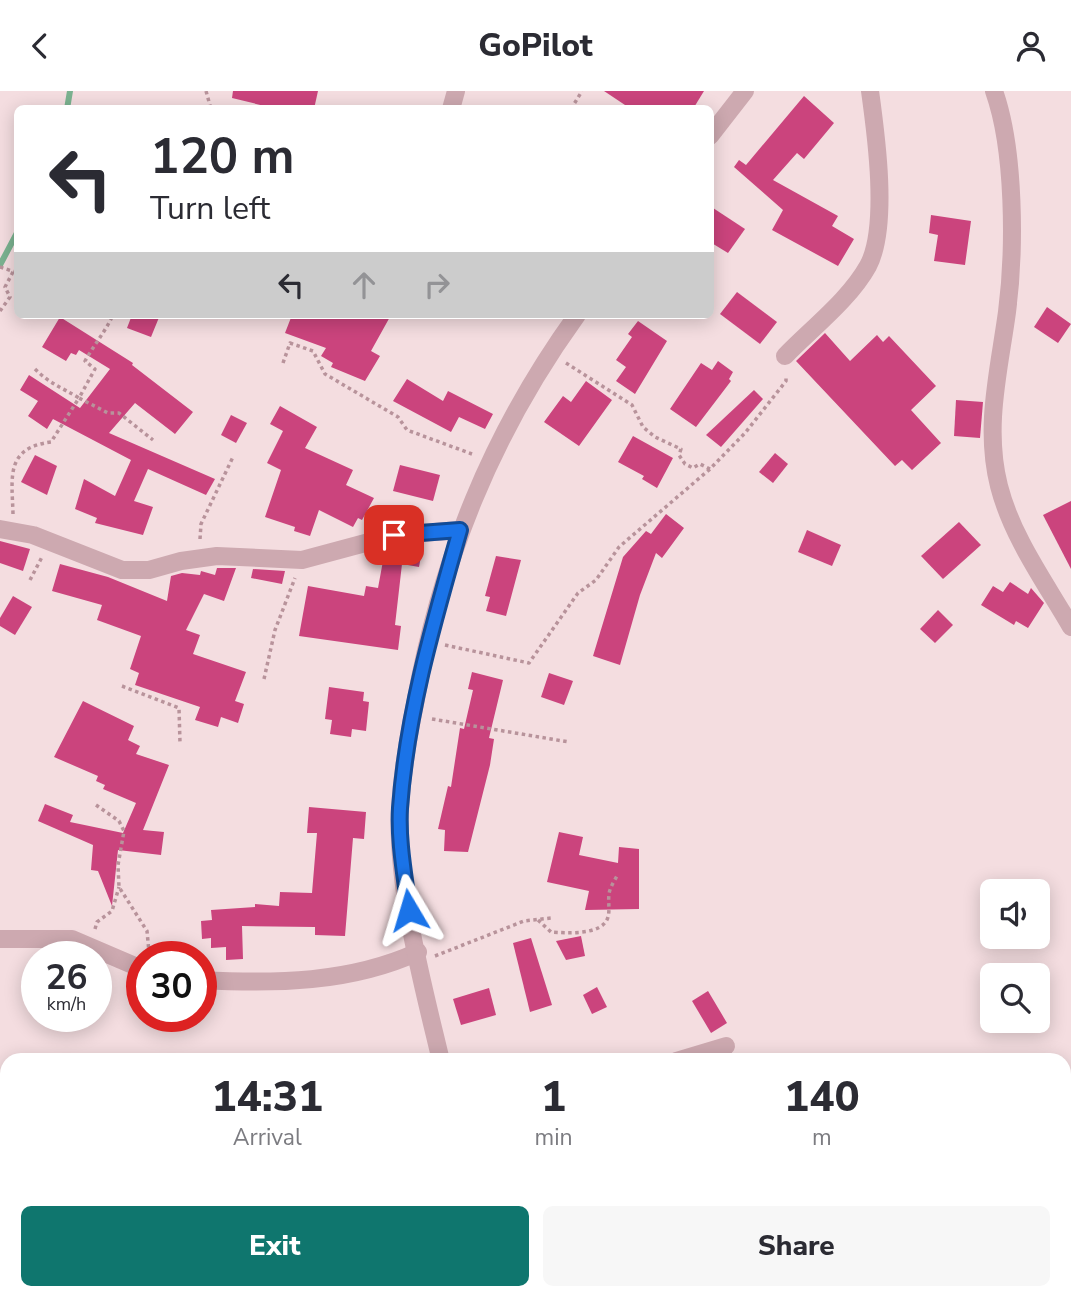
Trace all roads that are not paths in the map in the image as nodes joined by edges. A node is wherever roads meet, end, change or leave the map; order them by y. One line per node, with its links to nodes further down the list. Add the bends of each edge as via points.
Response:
1 (745, 91): 4 (street)
2 (870, 91): 6 (street, via 877,141 878,230 869,265)
3 (994, 91): 9 (street, via 1003,128 1012,240 992,440 999,486 1018,537)
4 (714, 131)
5 (574, 319): 8 (street, via 521,398)
6 (785, 356)
7 (7, 529): 8 (street, via 122,570 149,571 198,557 302,560 394,535)
8 (460, 530): 11 (street, via 428,641 412,716 400,811 409,910)
9 (1071, 627)
10 (0, 939): 12 (street, via 61,938 90,945)
11 (419, 957): 13 (street, via 339,977); 15 (street)
12 (126, 964)
13 (217, 980)
14 (726, 1046): 16 (street)
15 (440, 1053)
16 (703, 1053)

